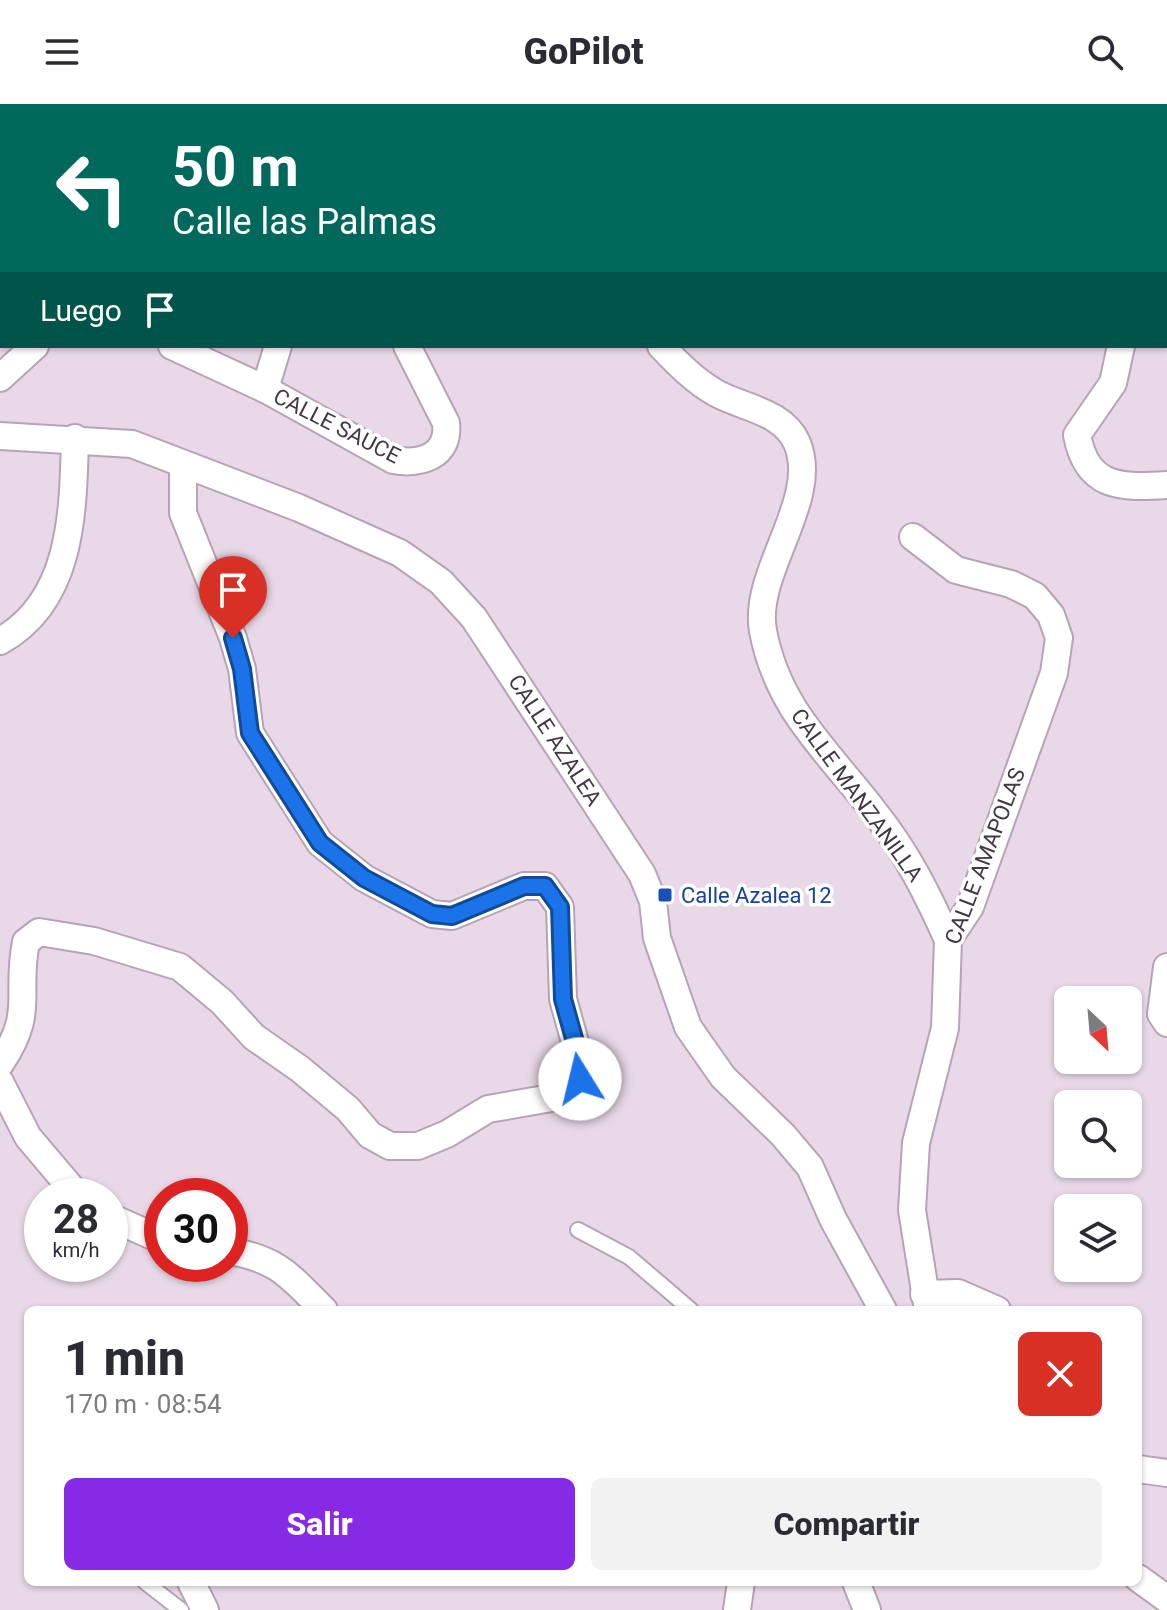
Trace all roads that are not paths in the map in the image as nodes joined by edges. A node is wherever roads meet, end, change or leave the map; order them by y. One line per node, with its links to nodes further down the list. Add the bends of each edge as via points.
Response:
1 (33, 348): 7 (street)
2 (176, 348): 8 (street, CALLE SAUCE)
3 (277, 348): 8 (street)
4 (408, 348): 8 (street, CALLE SAUCE, via 446,423 443,448 427,460 393,460)
5 (663, 348): 15 (street, CALLE MANZANILLA, via 716,393 773,416 797,443 802,465 794,506 766,591 762,627 770,661 807,733 898,844)
6 (1121, 348): 12 (street, via 1113,383 1077,435 1081,456 1091,472 1107,482)
7 (0, 378)
8 (265, 389)
9 (0, 436): 10 (street, CALLE AZALEA)
10 (75, 438): 11 (street, CALLE AZALEA, via 132,444); 14 (street, via 73,520 66,552 43,603 18,632)
11 (183, 464): 18 (street, via 183,513 233,638 250,733 320,843 364,878 432,914 452,916 524,886 545,886 560,907 563,999 580,1079 563,1096 488,1109 418,1146 390,1146 254,1037 180,967 94,941 39,932 26,942 24,1008 17,1038); 27 (street, CALLE AZALEA, via 400,553 441,582 474,618 642,874 653,901 657,938 688,1027 723,1077 810,1167)
12 (1167, 485)
13 (913, 537): 15 (street, CALLE AMAPOLAS, via 956,570 1035,596 1051,615 1059,638 1054,673 970,907)
14 (0, 641)
15 (948, 940): 23 (street, CALLE AMAPOLAS, via 945,1028 916,1143 913,1196)
16 (1167, 967): 17 (street, via 1161,1014)
17 (1167, 1023)
18 (0, 1064)
19 (0, 1082): 20 (street, via 28,1137)
20 (63, 1178)
21 (578, 1230): 26 (lane, via 629,1257)
22 (248, 1254): 25 (street, via 286,1273)
23 (926, 1302): 24 (street)
24 (963, 1302)
25 (320, 1306)
26 (686, 1306)
27 (881, 1306)
28 (1142, 1470): 29 (street)
29 (1167, 1473)
30 (1142, 1581): 35 (street)
31 (150, 1586): 36 (lane)
32 (193, 1586): 37 (street)
33 (740, 1586): 38 (street)
34 (858, 1586): 39 (street)
35 (1167, 1599)
36 (181, 1610)
37 (205, 1610)
38 (737, 1610)
39 (867, 1610)

